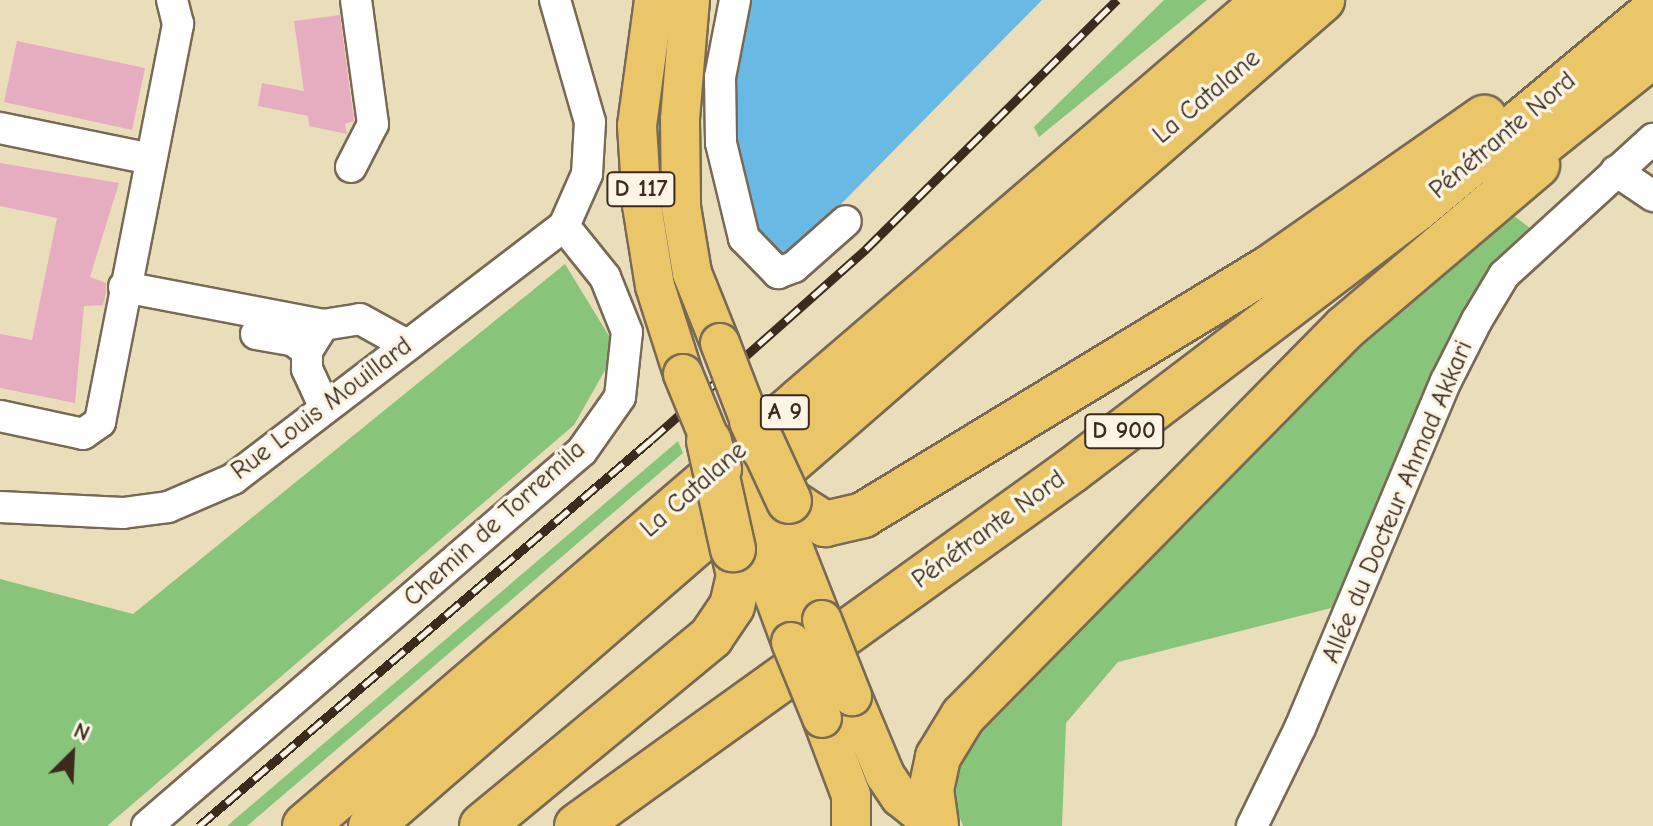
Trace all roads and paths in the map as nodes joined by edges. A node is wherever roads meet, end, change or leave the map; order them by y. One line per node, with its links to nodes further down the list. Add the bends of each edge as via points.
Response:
1 (172, 0): 15 (street, via 178,24)
2 (356, 0): 16 (street, via 373,124)
3 (555, 0): 20 (street, via 590,122 587,174)
4 (654, 0): 28 (main road, D 117, bridge, via 637,126 642,205 655,286)
5 (690, 0): 27 (main road, D 117, bridge, via 680,120 681,207 692,273)
6 (735, 0): 19 (street, via 720,77 721,143 744,238 778,273 794,267)
7 (1266, 0): 32 (highway, La Catalane / A 9)
8 (1322, 0): 33 (highway, La Catalane / A 9)
9 (1648, 0): 30 (highway, via 1268,269 863,515 825,524)
10 (1653, 12): 35 (highway, Pénétrante Nord / D 900, via 1415,210 1095,452)
11 (1653, 55): 36 (highway, Pénétrante Nord / D 900, via 1088,495)
12 (1653, 64): 38 (highway, via 1345,328 963,716 938,757 931,790)
13 (0, 128): 15 (street)
14 (1653, 139): 17 (street, Allée du Docteur Ahmad Akkari)
15 (151, 159): 21 (street)
16 (351, 167)
17 (1616, 171): 18 (street); 39 (street, Allée du Docteur Ahmad Akkari, via 1504,275 1477,320 1446,381 1300,728)
18 (1653, 196)
19 (846, 221)
20 (564, 226): 23 (street, Rue Louis Mouillard); 31 (street, Chemin de Torremila, via 605,277 627,332 620,397 582,451)
21 (123, 296): 22 (street); 24 (street, via 294,341); 26 (street, via 100,422 83,434)
22 (323, 325): 23 (street, via 360,319); 24 (street)
23 (407, 345): 25 (street, Rue Louis Mouillard)
24 (307, 351): 25 (street, via 307,369)
25 (325, 408): 29 (street, Rue Louis Mouillard, via 233,479 168,507 123,513)
26 (0, 416)
27 (752, 421): 30 (highway, bridge)
28 (709, 441): 30 (highway, bridge)
29 (0, 507)
30 (763, 523): 34 (highway, via 711,637); 37 (main road, bridge, via 791,642 851,795); 38 (main road, bridge, via 822,620 885,775 900,797)
31 (147, 826)
32 (305, 826)
33 (371, 826)
34 (482, 826)
35 (577, 826)
36 (625, 826)
37 (851, 826)
38 (936, 826)
39 (1252, 826)

